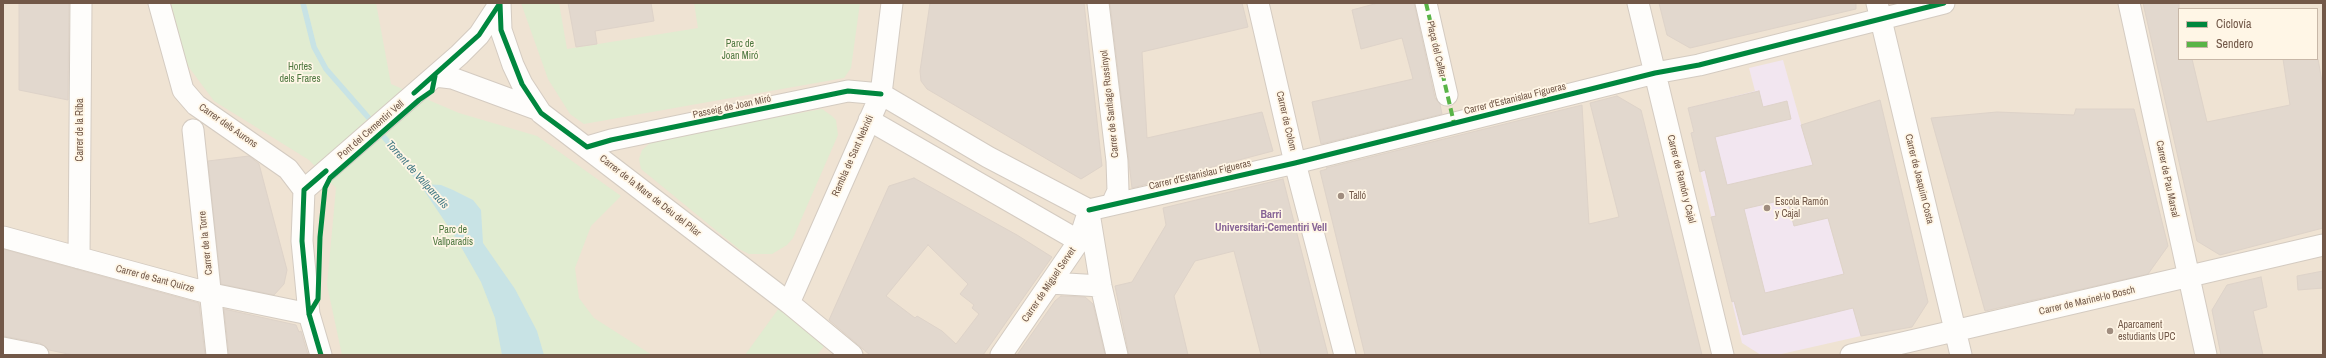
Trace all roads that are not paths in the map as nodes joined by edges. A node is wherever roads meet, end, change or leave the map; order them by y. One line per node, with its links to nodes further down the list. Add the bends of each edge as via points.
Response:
1 (81, 3): 27 (street, Carrer de la Riba)
2 (159, 3): 21 (street, Carrer dels Aurons, via 183,90 196,105 288,169)
3 (500, 3): 13 (street, Pont del Cementiri Vell, via 479,35); 16 (street, Carrer de la Mare de Déu del Pilar, via 501,30 513,65)
4 (892, 3): 14 (street, Rambla de Sant Nebridi)
5 (1098, 3): 22 (street, Carrer de Santiago Russinyol, via 1117,161 1118,192)
6 (1258, 3): 20 (street, Carrer de Colom)
7 (1426, 3): 15 (street, Plaça del Celler)
8 (1638, 3): 12 (street, Carrer de Ramón y Cajal)
9 (1944, 3): 11 (street, Carrer d'Estanislau Figueras)
10 (2129, 3): 28 (street, Carrer de Pau Marsal)
11 (1879, 11): 12 (street, Carrer d'Estanislau Figueras, via 1699,66); 34 (street, Carrer de Joaquim Costa)
12 (1655, 73): 15 (street, Carrer d'Estanislau Figueras); 43 (street, Carrer de Ramón y Cajal)
13 (435, 76): 16 (street, via 452,78); 21 (street, Pont del Cementiri Vell)
14 (881, 94): 17 (street, Rambla de Sant Nebridi); 19 (street, Passeig de Joan Miró, via 848,91); 23 (street, Passeig de Joan Miró, via 988,157)
15 (1450, 108): 20 (street, Carrer d'Estanislau Figueras)
16 (539, 110): 19 (street, Carrer de la Mare de Déu del Pilar)
17 (869, 120): 25 (street); 32 (street, Rambla de Sant Nebridi)
18 (193, 130): 31 (street, Carrer de la Torre)
19 (587, 147): 32 (street, Carrer de la Mare de Déu del Pilar)
20 (1295, 163): 22 (street, Carrer d'Estanislau Figueras); 42 (street, Carrer de Colom)
21 (304, 190): 33 (street, via 302,241)
22 (1112, 204): 23 (street, Carrer d'Estanislau Figueras)
23 (1089, 210): 25 (street, Carrer de Miguel Servet); 30 (street)
24 (3, 236): 27 (street, Carrer de Sant Quirze)
25 (1079, 241): 29 (street, Carrer de Miguel Servet)
26 (2323, 245): 28 (street, Carrer de Marinel·lo Bosch)
27 (79, 258): 31 (street, Carrer de Sant Quirze)
28 (2188, 277): 34 (street, Carrer de Marinel·lo Bosch); 46 (street, Carrer de Pau Marsal)
29 (1050, 283): 30 (street); 40 (street, Carrer de Miguel Servet)
30 (1100, 286): 41 (street)
31 (212, 294): 33 (street, Carrer de Sant Quirze); 37 (street, Carrer de la Torre)
32 (789, 303): 39 (street, Carrer de la Mare de Déu del Pilar)
33 (309, 314): 38 (street)
34 (1956, 331): 44 (street, Carrer de Marinel·lo Bosch); 45 (street, Carrer de Joaquim Costa)
35 (3, 348): 36 (street)
36 (38, 355)
37 (217, 355)
38 (322, 355)
39 (852, 355)
40 (1001, 355)
41 (1117, 355)
42 (1345, 355)
43 (1723, 355)
44 (1851, 355)
45 (1961, 355)
46 (2206, 355)

